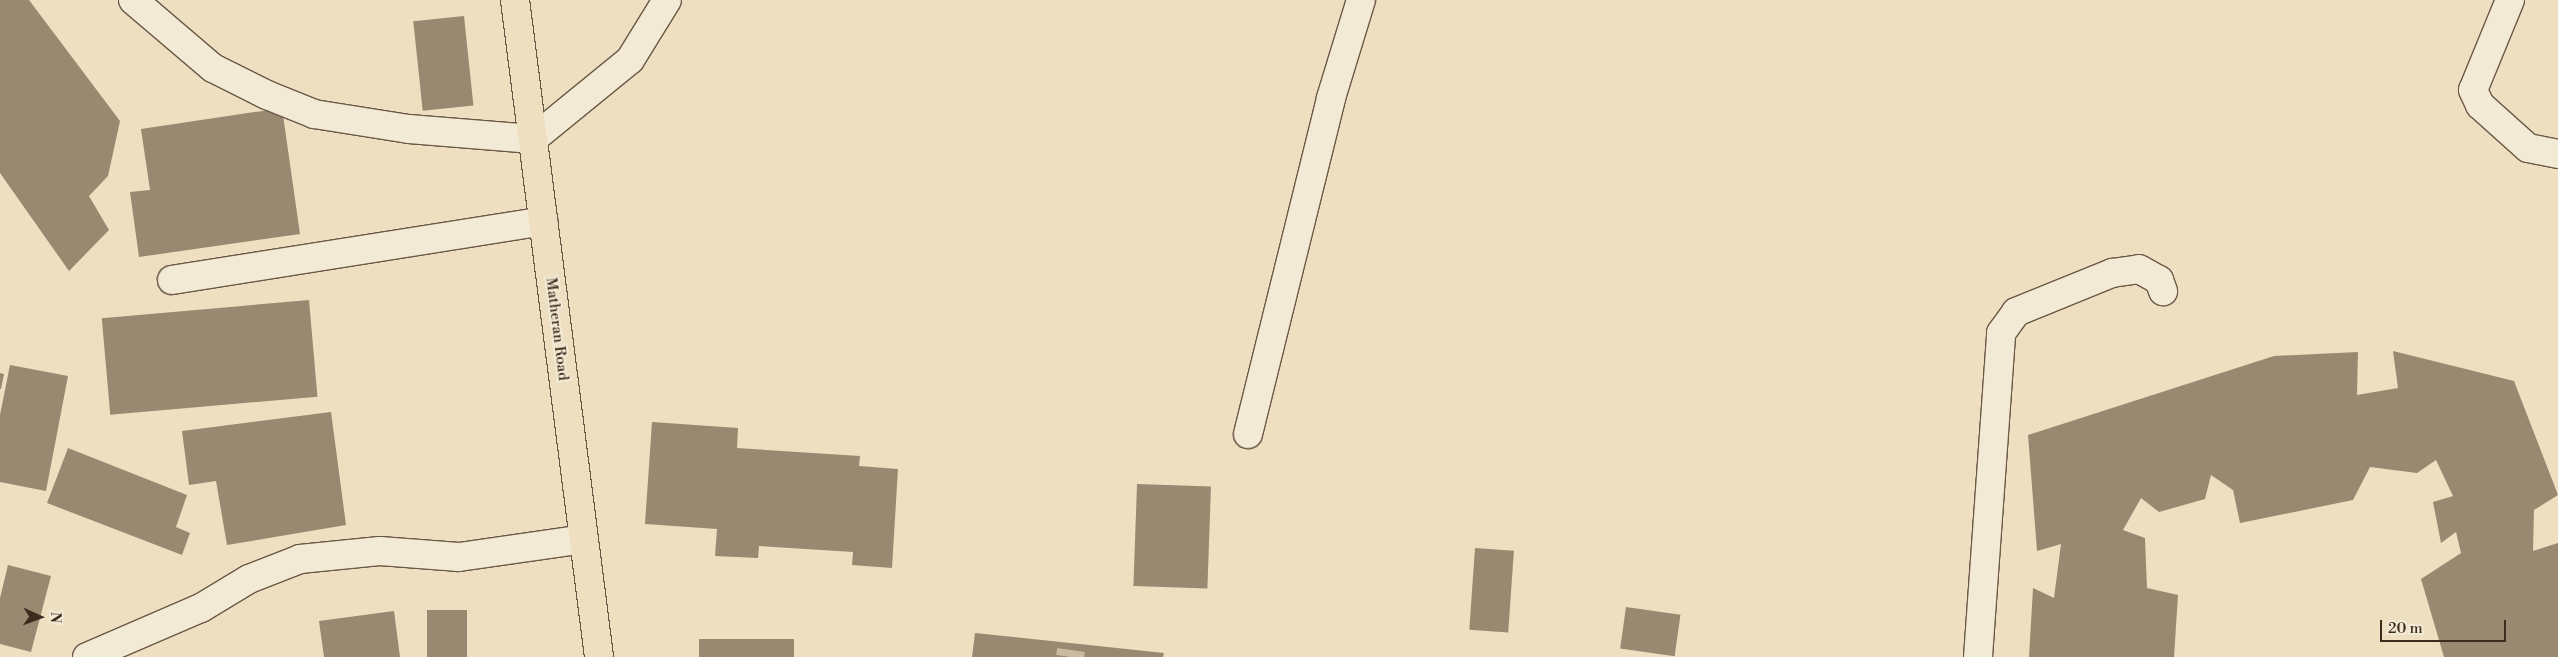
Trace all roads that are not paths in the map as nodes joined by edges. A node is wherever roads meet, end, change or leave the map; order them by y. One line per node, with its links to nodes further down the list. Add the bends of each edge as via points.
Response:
1 (132, 0): 6 (street, via 213,68 314,114 409,129)
2 (515, 0): 6 (main road, Matheran Road)
3 (668, 0): 6 (street, via 630,60)
4 (1360, 0): 11 (street, via 1331,98)
5 (2510, 0): 7 (street, via 2473,90 2480,105 2528,148)
6 (533, 139): 8 (main road, Matheran Road)
7 (2558, 154)
8 (543, 221): 9 (street); 12 (main road, Matheran Road)
9 (172, 280)
10 (2163, 291): 15 (street, via 2159,280 2139,269 2112,273 2016,312 2001,333)
11 (1248, 434)
12 (584, 539): 13 (street, via 459,557 380,551 300,559 249,579 201,608); 14 (main road, Matheran Road)
13 (87, 657)
14 (599, 657)
15 (1978, 657)

